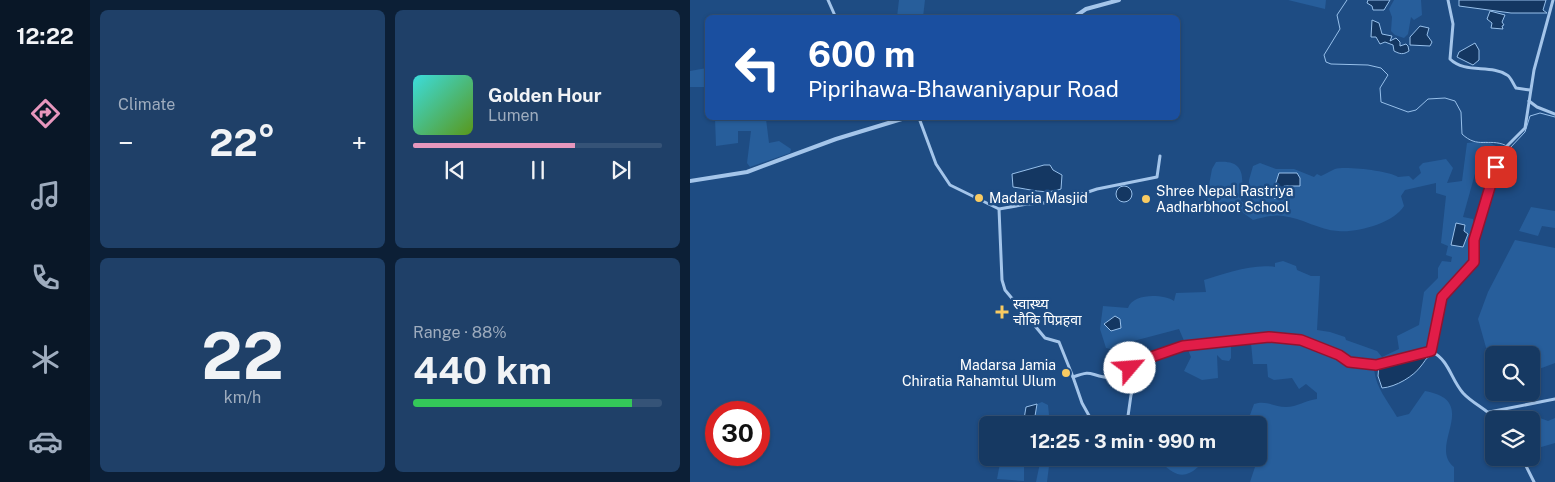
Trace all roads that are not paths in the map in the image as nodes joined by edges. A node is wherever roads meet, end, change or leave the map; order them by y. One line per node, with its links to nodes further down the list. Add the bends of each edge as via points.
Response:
1 (828, 0): 5 (street)
2 (1119, 0): 6 (street, via 1086,9)
3 (1448, 0): 7 (street, via 1453,24 1450,59 1462,66 1508,75 1516,88)
4 (1553, 0): 7 (street)
5 (835, 15)
6 (1077, 15)
7 (1530, 90): 8 (street)
8 (1528, 100): 9 (street, via 1536,108); 15 (street, via 1525,128 1506,147 1491,179 1474,240 1474,262 1442,297)
9 (1555, 114)
10 (898, 120): 13 (street, via 747,172)
11 (921, 120): 14 (street, via 936,164 950,185)
12 (1160, 156): 14 (street, via 1157,176 1097,189 1058,202)
13 (690, 181)
14 (999, 208): 17 (street, via 1002,280 1006,290 1045,338 1059,342)
15 (1431, 351): 16 (street, via 1376,365 1349,362 1301,340 1269,337 1183,346); 19 (street, via 1447,363 1462,393)
16 (1131, 364): 17 (street, via 1128,371 1119,375 1105,378 1095,372); 17 (street, via 1137,382 1128,416 1124,420 1108,419 1108,424 1092,421)
17 (1073, 377)
18 (1555, 399): 20 (street)
19 (1489, 411)
20 (1495, 411)
21 (1526, 466): 22 (street)
22 (1534, 482)

